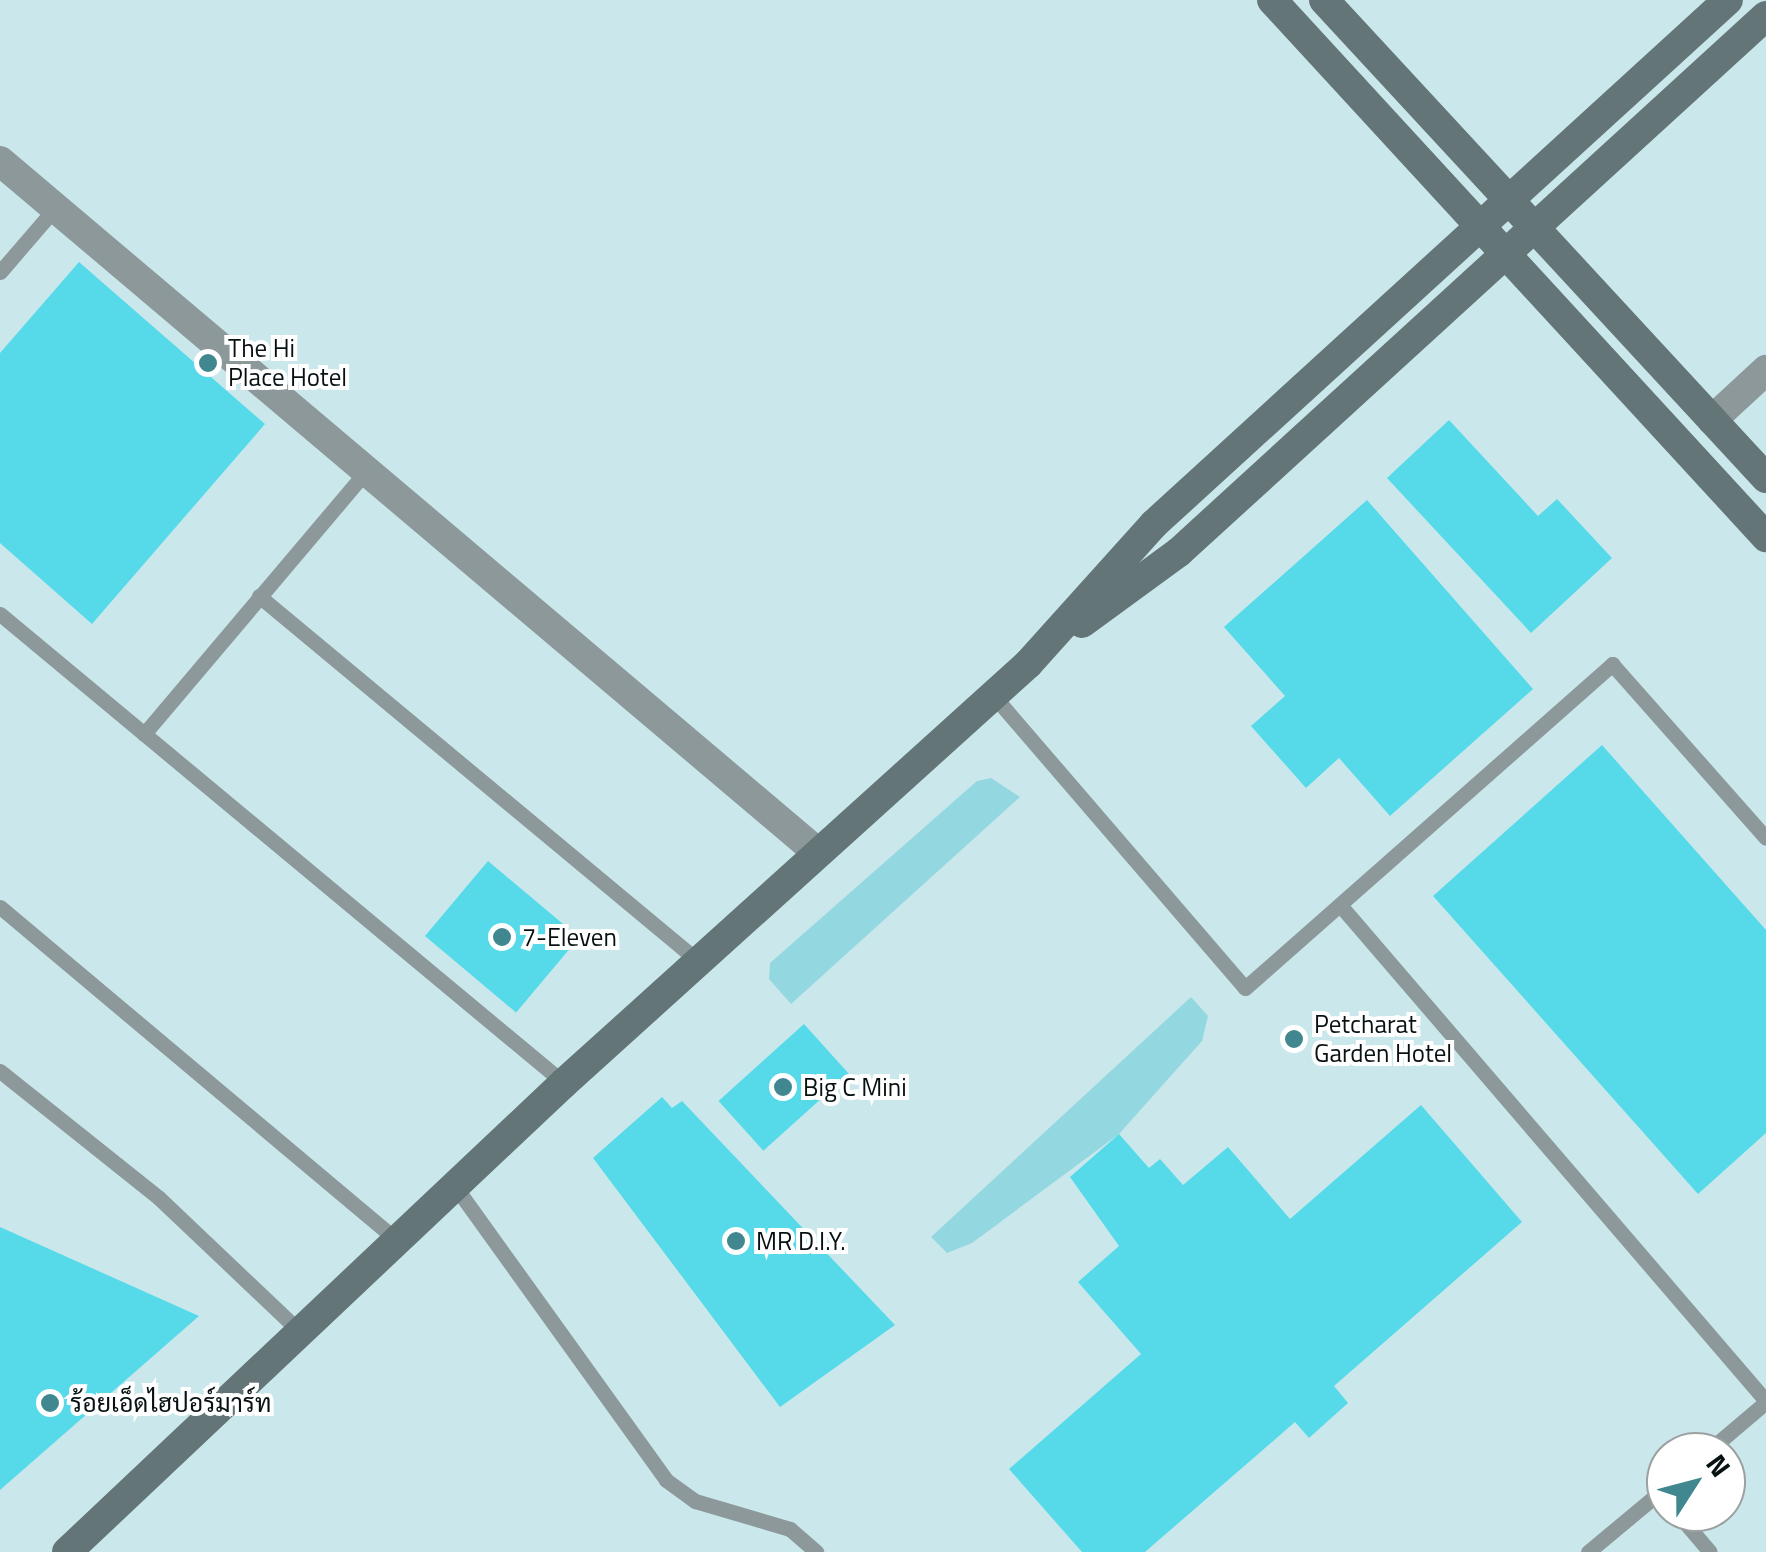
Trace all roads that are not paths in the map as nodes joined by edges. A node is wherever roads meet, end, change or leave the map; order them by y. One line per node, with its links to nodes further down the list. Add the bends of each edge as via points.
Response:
1 (1272, 0): 8 (street)
2 (1324, 0): 6 (street)
3 (1728, 0): 6 (street)
4 (1766, 16): 9 (street)
5 (0, 161): 7 (street)
6 (1509, 200): 8 (street); 9 (street)
7 (55, 208): 11 (lane); 14 (street)
8 (1479, 226): 10 (street); 19 (street, via 1154,524)
9 (1534, 228): 10 (street); 13 (street)
10 (1504, 254): 16 (street); 19 (street, via 1179,552)
11 (0, 272)
12 (1766, 370): 13 (street)
13 (1712, 420): 15 (street)
14 (366, 471): 17 (lane); 23 (street)
15 (1766, 478)
16 (1766, 536)
17 (259, 596): 21 (lane); 26 (lane)
18 (0, 614): 21 (lane)
19 (1028, 664): 20 (street)
20 (993, 695): 23 (street); 24 (lane, via 1245,988)
21 (144, 734): 28 (lane)
22 (1766, 838): 24 (lane, via 1612,664)
23 (817, 852): 26 (street)
24 (1340, 904): 32 (lane)
25 (0, 908): 30 (lane)
26 (698, 961): 28 (street)
27 (0, 1071): 31 (lane, via 159,1198)
28 (564, 1084): 29 (street)
29 (458, 1188): 30 (street); 37 (lane, via 666,1480 696,1501 790,1530)
30 (399, 1242): 31 (street)
31 (300, 1332): 36 (street)
32 (1766, 1401): 33 (lane)
33 (1731, 1432)
34 (1646, 1508): 38 (lane)
35 (1693, 1532): 39 (lane)
36 (67, 1552)
37 (816, 1552)
38 (1588, 1552)
39 (1710, 1552)

